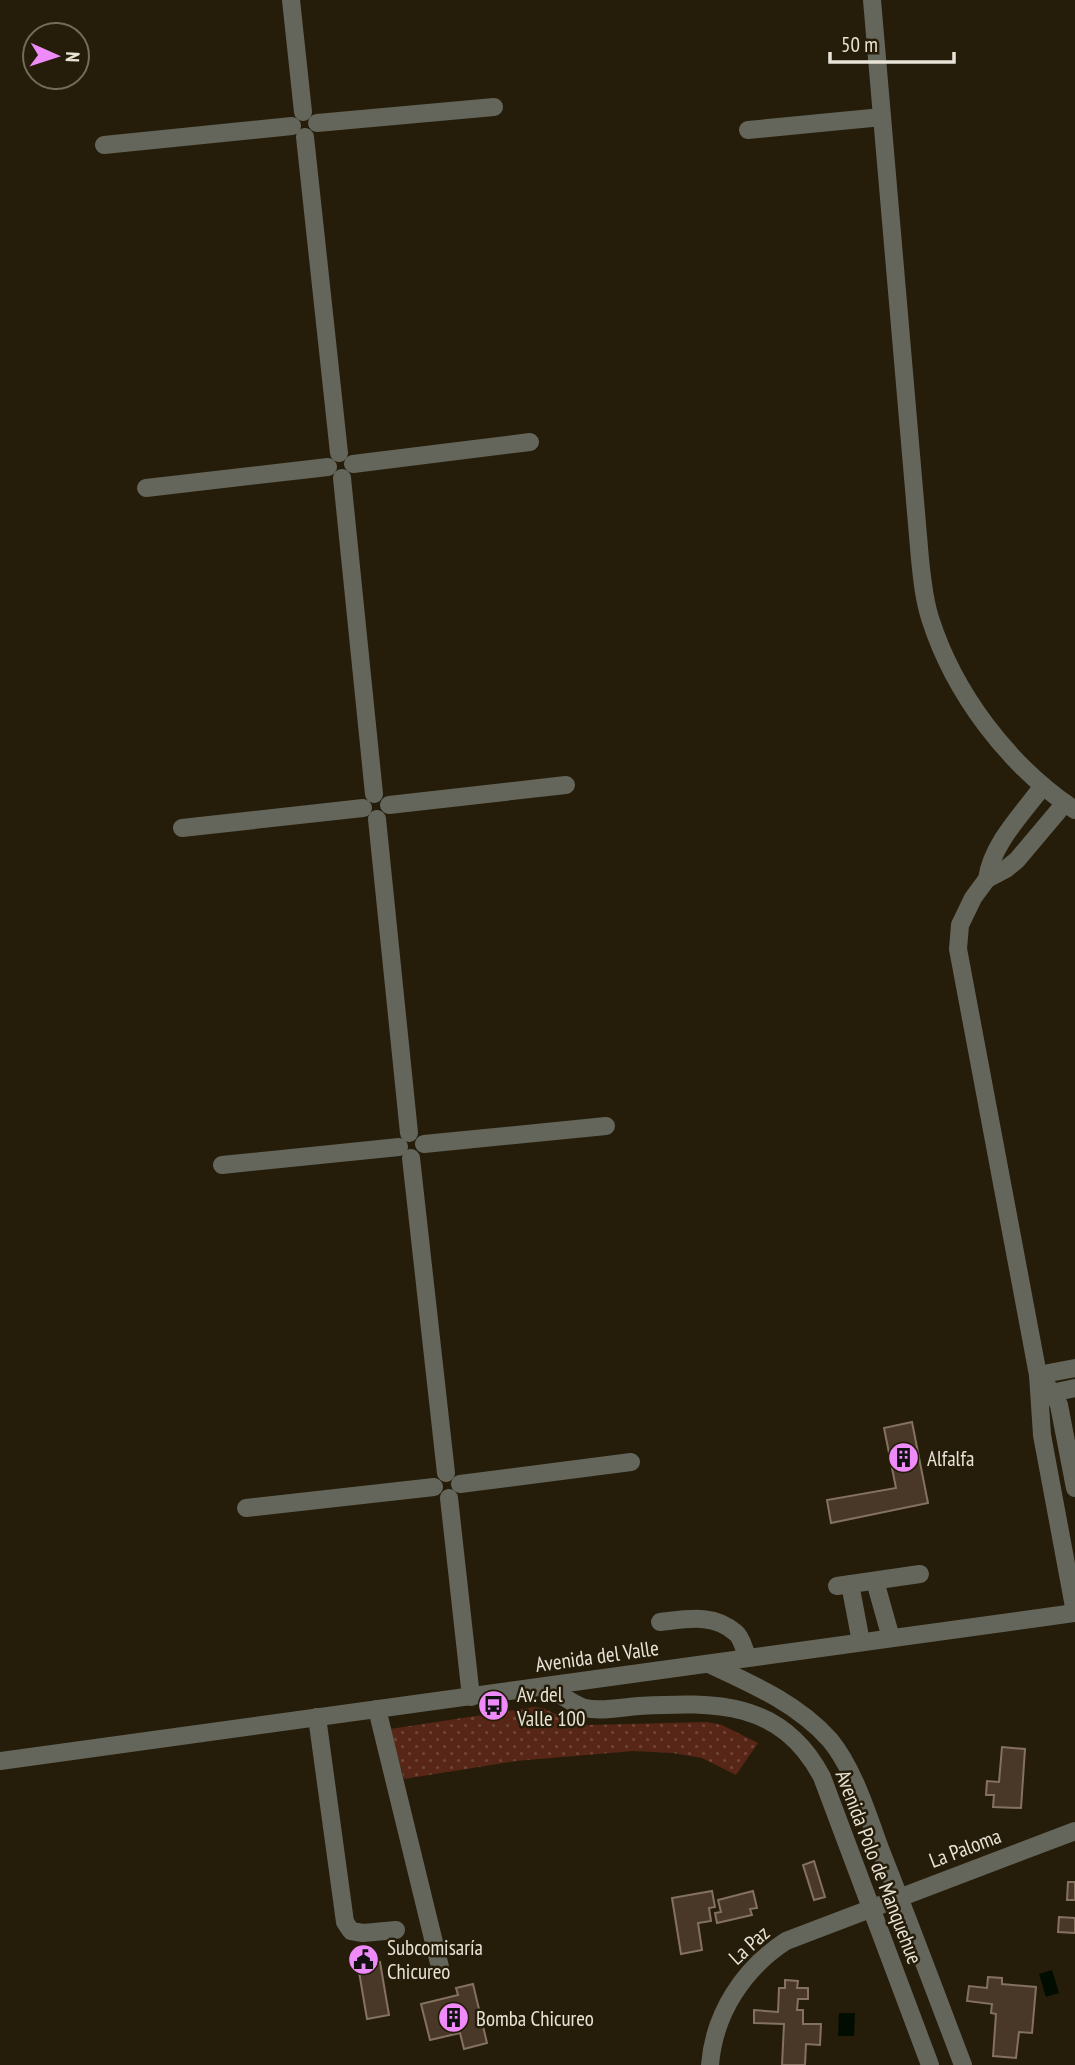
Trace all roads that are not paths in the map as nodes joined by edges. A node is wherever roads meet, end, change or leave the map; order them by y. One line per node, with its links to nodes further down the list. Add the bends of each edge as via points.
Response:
1 (291, 0): 5 (street)
2 (872, 0): 4 (street)
3 (494, 107): 5 (street)
4 (882, 117): 6 (street); 12 (street, via 925,597 934,630 964,690 992,731)
5 (304, 125): 7 (street); 9 (street)
6 (748, 130)
7 (104, 145)
8 (530, 442): 9 (street)
9 (340, 465): 10 (street); 13 (street)
10 (146, 488)
11 (566, 785): 13 (street)
12 (1043, 786): 14 (street); 16 (street, via 996,851)
13 (376, 806): 15 (street); 18 (street)
14 (1070, 806): 16 (street, via 1017,860)
15 (182, 828)
16 (987, 879): 21 (street, via 963,916 958,948)
17 (606, 1126): 18 (street, via 424,1144 420,1155)
18 (406, 1146): 19 (street); 25 (street)
19 (222, 1165)
20 (1075, 1367): 21 (street)
21 (1038, 1375): 23 (street)
22 (1075, 1388): 23 (street)
23 (1046, 1394): 26 (street, via 1059,1405); 30 (street, via 1042,1435)
24 (631, 1462): 25 (street)
25 (447, 1485): 27 (street); 37 (street)
26 (1075, 1488)
27 (246, 1508)
28 (920, 1574): 29 (street)
29 (875, 1581): 32 (street); 33 (street, via 844,1585)
30 (1075, 1612): 32 (street, Avenida del Valle)
31 (660, 1622): 34 (street, via 718,1621 738,1634)
32 (891, 1638): 33 (street, Avenida del Valle)
33 (861, 1642): 34 (street, Avenida del Valle)
34 (748, 1658): 35 (street, Avenida del Valle)
35 (709, 1664): 36 (street, Avenida del Valle); 42 (street, Avenida Polo de Manquehue, via 782,1700 835,1747 863,1803)
36 (548, 1686): 37 (street, Avenida del Valle); 43 (street, Avenida Polo de Manquehue, via 585,1708 717,1706 748,1712 782,1729 804,1748 822,1777)
37 (471, 1697): 38 (street, Avenida del Valle)
38 (377, 1709): 39 (street, Avenida del Valle); 45 (street)
39 (317, 1717): 40 (street, Avenida del Valle); 44 (street, via 345,1922 351,1931 363,1934)
40 (0, 1761)
41 (1075, 1831): 42 (street, La Paloma)
42 (899, 1897): 43 (street, La Paloma); 48 (street, Avenida Polo de Manquehue)
43 (871, 1908): 46 (street, La Paz, via 793,1938 762,1959 741,1982 722,2016); 47 (street, Avenida Polo de Manquehue)
44 (396, 1930)
45 (440, 1967)
46 (710, 2065)
47 (930, 2065)
48 (963, 2065)

